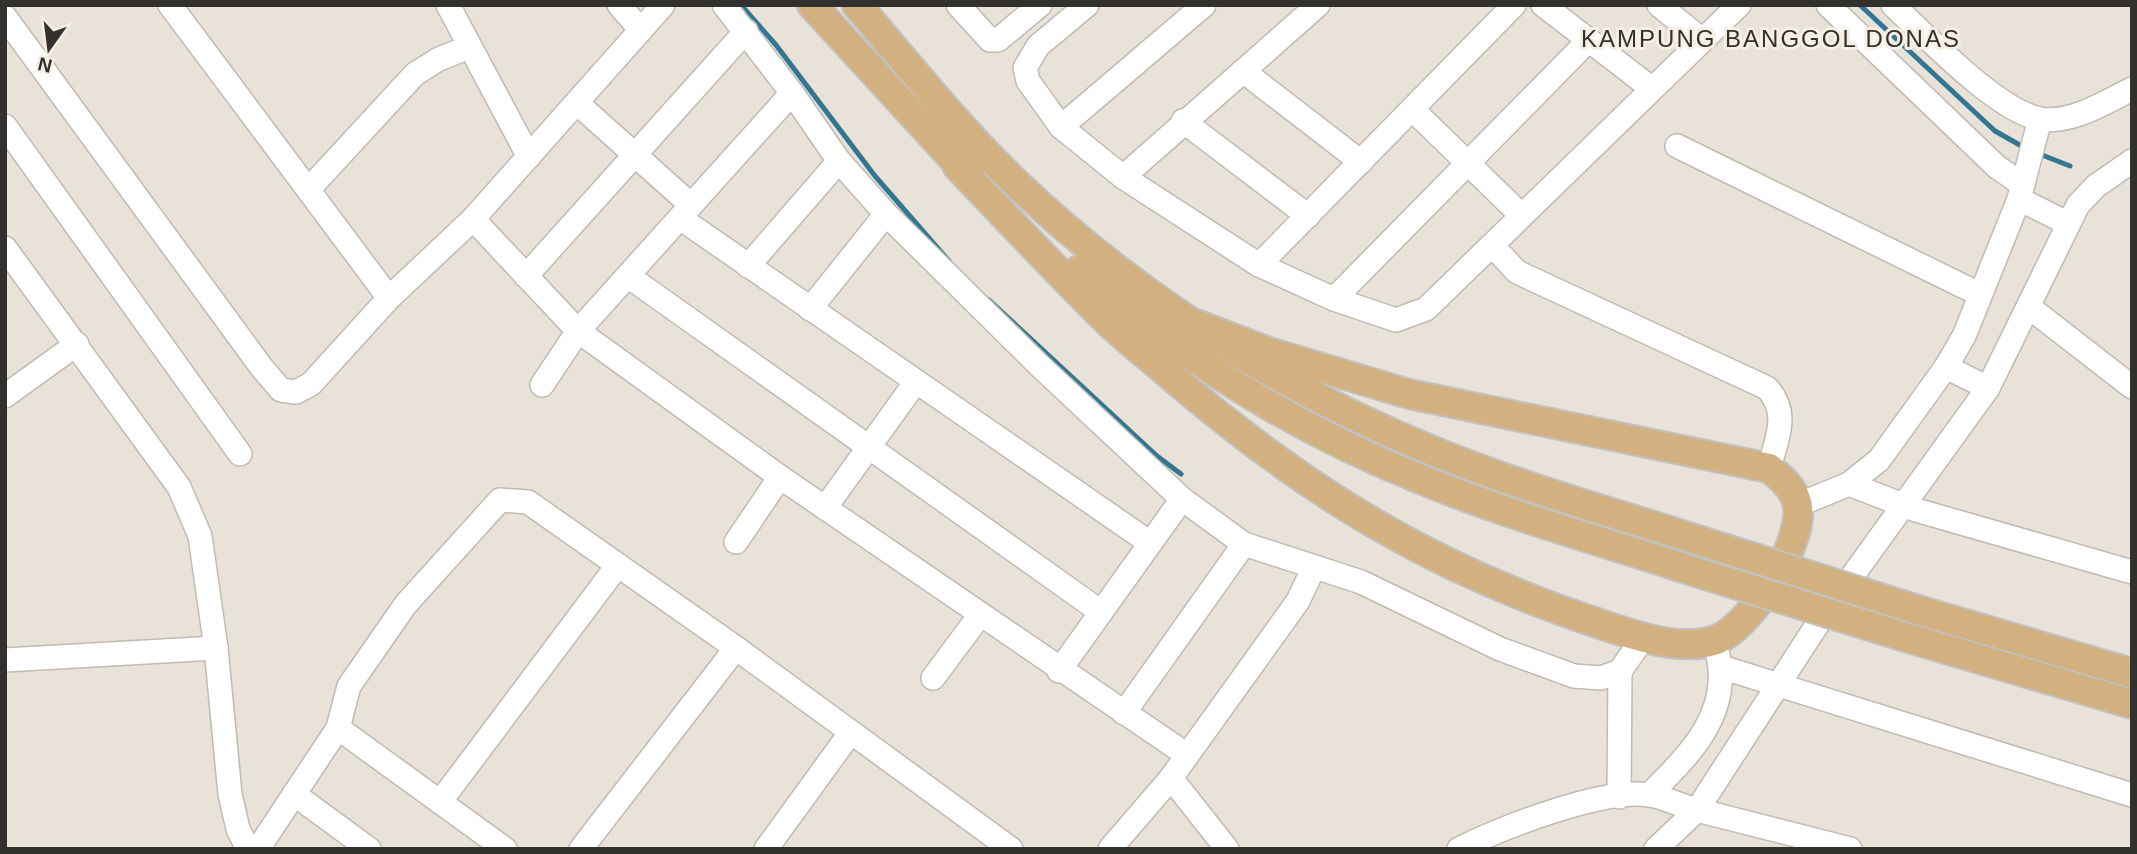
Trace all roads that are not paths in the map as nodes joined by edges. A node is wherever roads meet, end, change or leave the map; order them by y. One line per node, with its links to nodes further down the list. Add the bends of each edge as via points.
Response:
1 (170, 5): 44 (street)
2 (448, 5): 24 (street)
3 (619, 5): 20 (street)
4 (663, 5): 20 (street)
5 (724, 5): 21 (street)
6 (812, 5): 42 (main road)
7 (857, 5): 62 (main road, via 1015,182)
8 (958, 5): 9 (street, via 990,40 998,40)
9 (1040, 5)
10 (1087, 5): 34 (street, via 1038,46 1025,68 1028,81)
11 (1204, 5): 34 (street)
12 (1318, 5): 25 (street)
13 (1514, 5): 30 (street)
14 (1543, 5): 22 (street)
15 (1659, 5): 23 (street)
16 (1739, 5): 23 (street)
17 (1828, 5): 45 (street)
18 (1893, 5): 33 (street, via 1966,72)
19 (5, 18): 58 (street, via 281,390 296,392 310,384)
20 (641, 30): 29 (street)
21 (746, 31): 28 (street); 36 (street)
22 (1589, 40): 26 (street); 41 (street)
23 (1702, 40): 26 (street)
24 (468, 47): 37 (street); 44 (street, via 415,74)
25 (1243, 71): 31 (street); 40 (street)
26 (1651, 88): 48 (street)
27 (2132, 89): 33 (street, via 2077,114)
28 (792, 93): 38 (street); 46 (street)
29 (577, 103): 36 (street); 37 (street)
30 (1412, 109): 40 (street); 41 (street)
31 (1183, 121): 43 (street); 49 (street)
32 (5, 125): 72 (street)
33 (2038, 125): 45 (street)
34 (1061, 127): 43 (street)
35 (1678, 146): 57 (street)
36 (635, 155): 46 (street); 55 (street)
37 (529, 157): 50 (street)
38 (839, 161): 47 (street); 54 (street)
39 (2132, 161): 45 (street, via 2096,186)
40 (1361, 162): 49 (street)
41 (1468, 163): 48 (street); 59 (street)
42 (958, 167): 88 (main road, via 1102,316 1218,416 1311,486 1448,565); 98 (main road, bridge, via 1119,304 1204,367 1272,409 1419,479 1696,572)
43 (1123, 177): 53 (street)
44 (309, 189): 58 (street)
45 (2036, 201): 57 (street); 60 (street)
46 (686, 211): 54 (street); 56 (street)
47 (886, 214): 61 (street); 76 (street)
48 (1521, 215): 51 (street)
49 (1308, 216): 53 (street)
50 (473, 219): 55 (street); 58 (street)
51 (1492, 245): 59 (street, via 1426,309 1396,320); 73 (street, via 1517,272 1767,388 1778,400 1782,418)
52 (5, 248): 64 (street)
53 (1259, 265): 59 (street)
54 (748, 266): 61 (street)
55 (526, 276): 63 (street)
56 (628, 276): 63 (street); 71 (street)
57 (1979, 294): 65 (street)
58 (389, 298)
59 (1334, 299)
60 (2029, 307): 68 (street); 69 (street)
61 (810, 309): 66 (street)
62 (1193, 323): 73 (main road, via 1269,352 1409,394); 95 (main road, bridge, via 1271,373 1435,452 1495,475)
63 (578, 331): 67 (street); 74 (street)
64 (77, 344): 70 (street); 89 (street, via 179,486 200,536)
65 (1946, 366): 69 (street); 75 (street)
66 (915, 383): 71 (street); 81 (street)
67 (542, 385)
68 (2132, 387)
69 (1987, 388): 77 (street)
70 (5, 396)
71 (869, 447): 79 (street); 86 (street)
72 (240, 454)
73 (1769, 468): 78 (main road, via 1789,484)
74 (780, 477): 79 (street); 80 (street)
75 (1859, 488): 77 (street); 78 (street)
76 (1182, 499): 81 (street); 82 (street)
77 (1897, 502): 85 (street); 97 (street)
78 (1798, 505): 91 (main road, via 1796,535 1777,575)
79 (825, 508): 87 (street)
80 (736, 542)
81 (1150, 543): 86 (street)
82 (1244, 544): 84 (street); 99 (street)
83 (618, 565): 90 (street); 100 (street, via 528,502 500,500 406,604 349,686); 108 (street)
84 (1314, 567): 94 (street, via 1362,582 1500,649 1574,676 1601,678); 102 (street, via 1298,601)
85 (2132, 572)
86 (1101, 612): 93 (street)
87 (980, 615): 93 (street); 96 (street)
88 (1644, 637): 91 (main road); 94 (street)
89 (216, 648): 92 (street); 110 (street, via 230,794)
90 (736, 648): 101 (street); 114 (street)
91 (1718, 654): 97 (street); 107 (street, via 1722,691 1716,712)
92 (5, 660)
93 (1059, 671): 99 (street)
94 (1620, 671): 106 (street)
95 (2132, 673)
96 (933, 678)
97 (1780, 684): 105 (street); 109 (street)
98 (2132, 704)
99 (1124, 713): 102 (street)
100 (338, 728): 104 (street); 108 (street)
101 (851, 732): 115 (street); 116 (street)
102 (1187, 755): 103 (street)
103 (1171, 778): 117 (street); 118 (street)
104 (294, 794): 111 (street); 112 (street)
105 (2132, 794)
106 (1619, 797): 107 (street); 119 (street, via 1564,807)
107 (1656, 797): 109 (street)
108 (440, 802): 113 (street)
109 (1693, 809): 120 (street); 121 (street)
110 (248, 849)
111 (258, 849)
112 (369, 849)
113 (505, 849)
114 (581, 849)
115 (766, 849)
116 (1011, 849)
117 (1110, 849)
118 (1227, 849)
119 (1459, 849)
120 (1656, 849)
121 (1850, 849)

